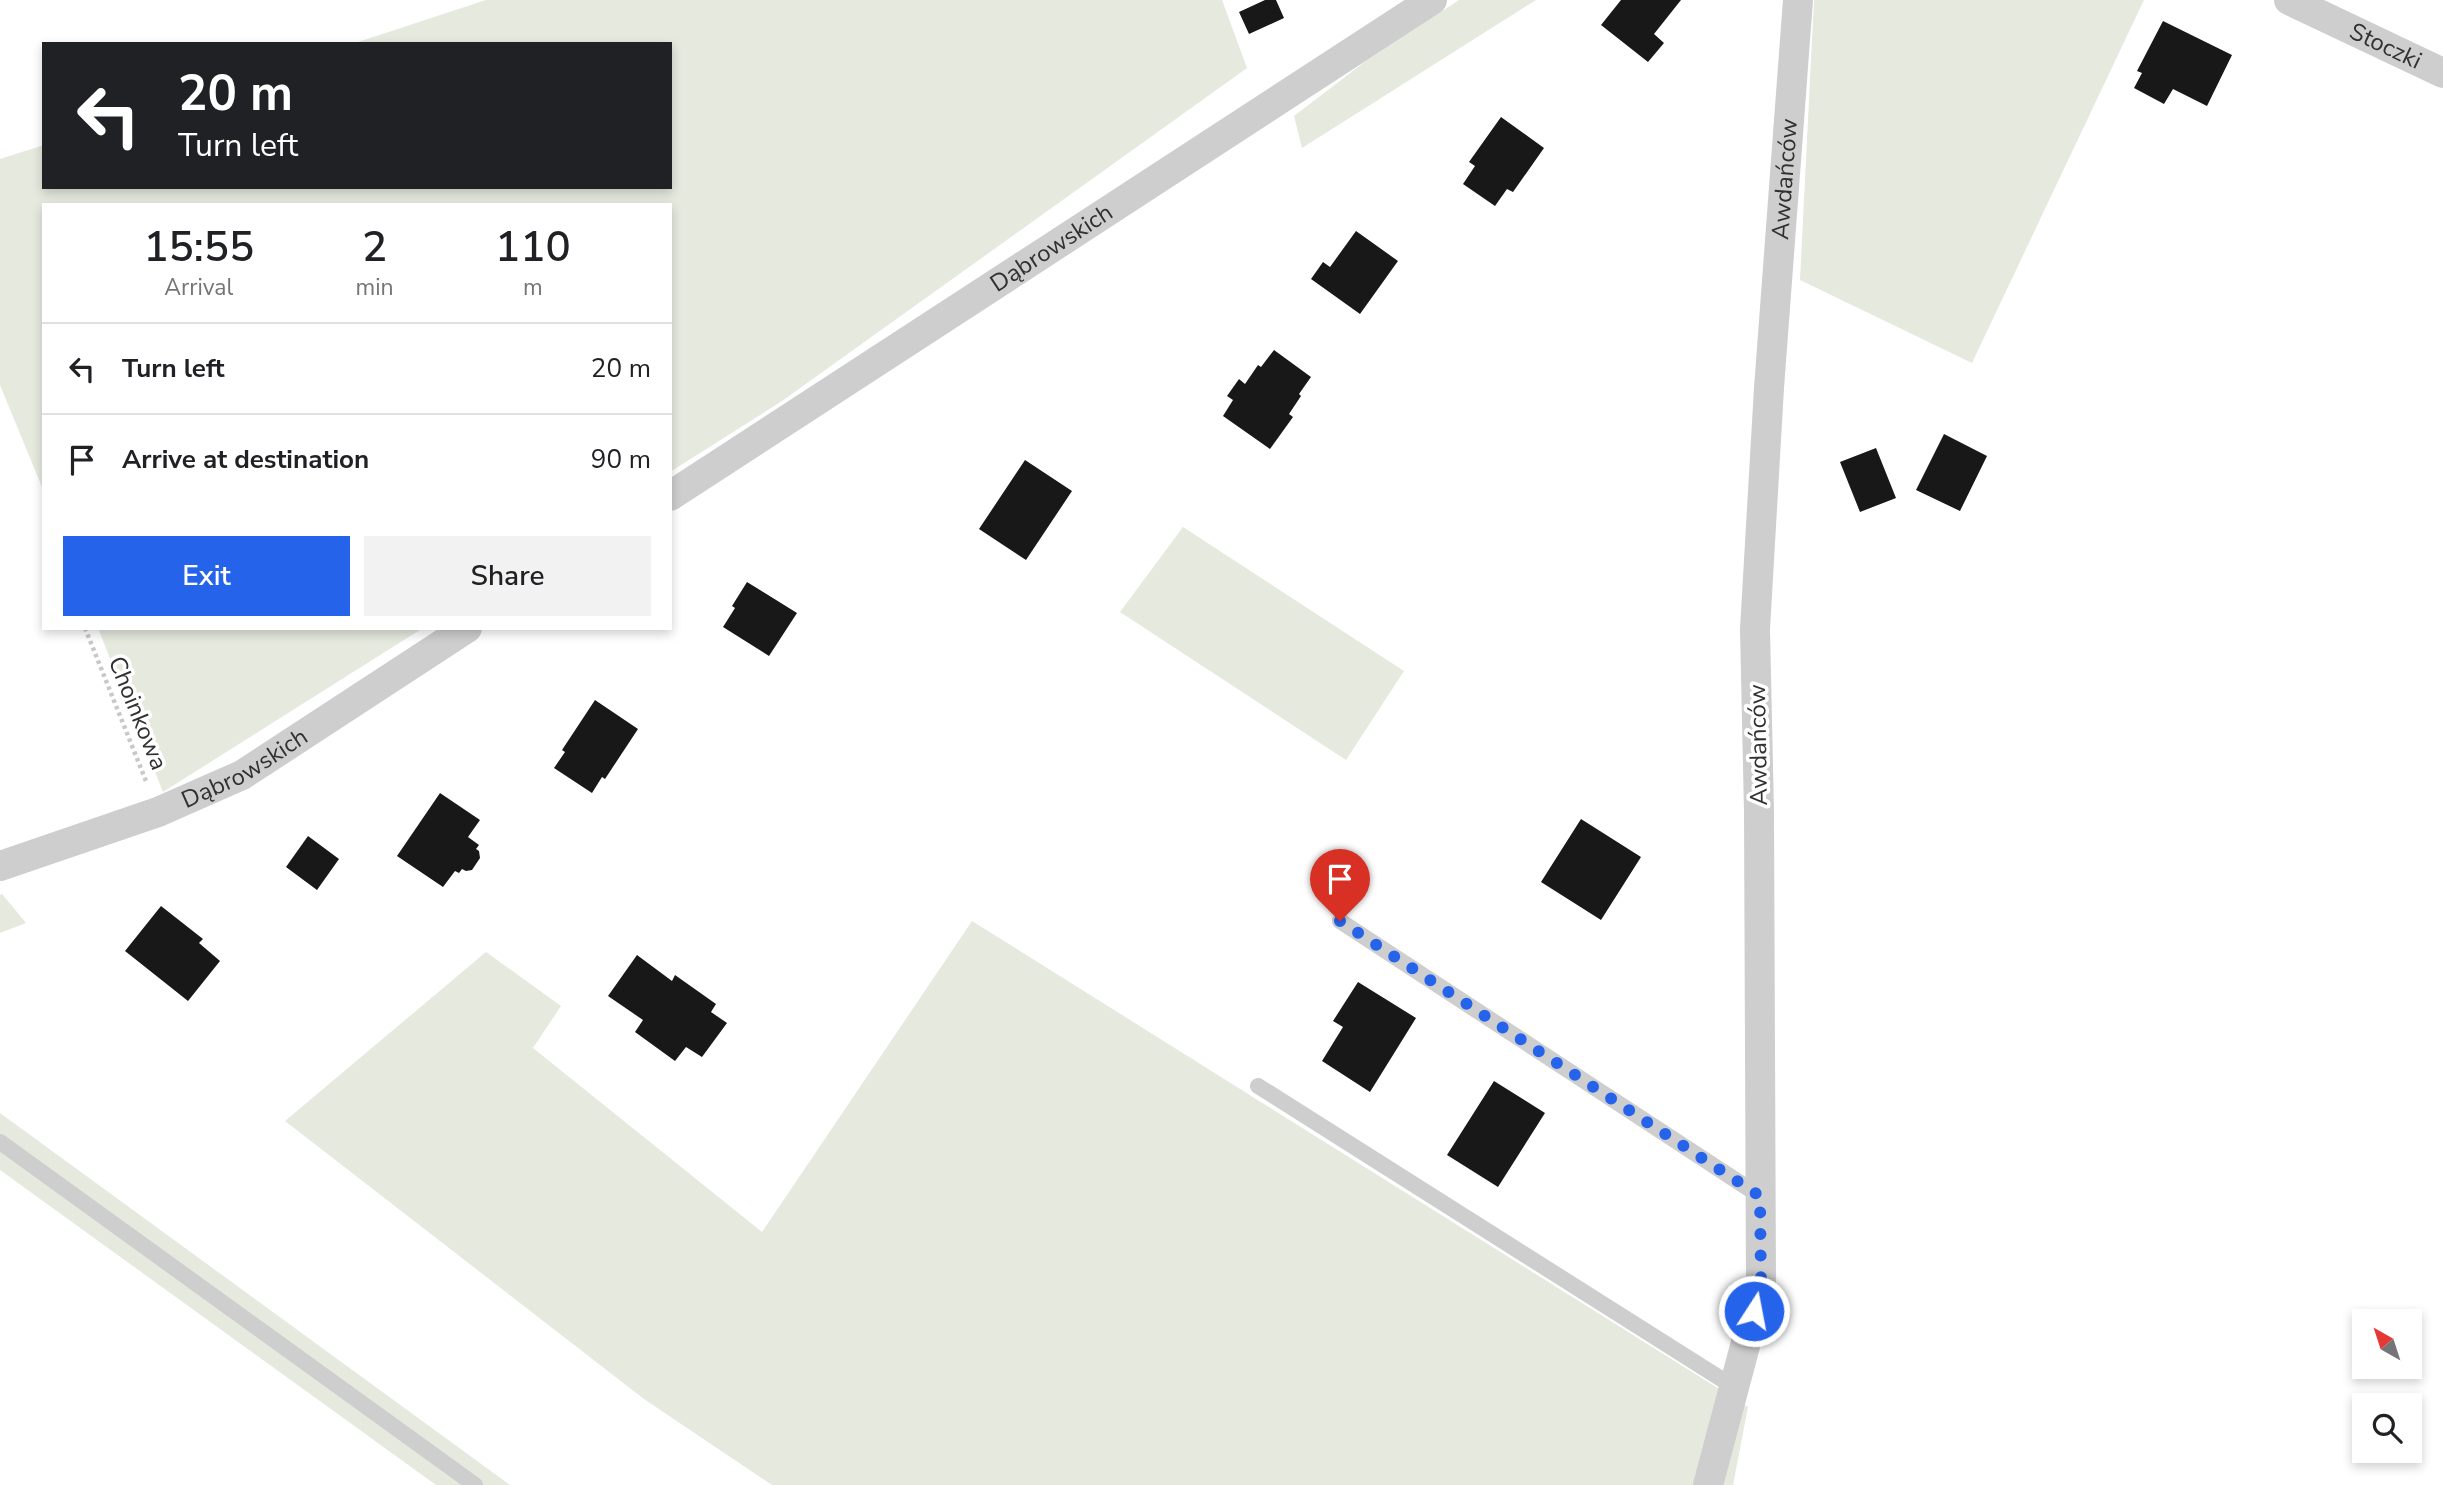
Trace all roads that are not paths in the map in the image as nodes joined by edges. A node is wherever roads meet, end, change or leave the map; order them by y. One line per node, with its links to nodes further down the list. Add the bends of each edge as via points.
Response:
1 (1432, 0): 5 (street, Dąbrowskich)
2 (1798, 0): 11 (street, Awdańców, via 1755,629)
3 (2289, 0): 4 (street, Stoczki)
4 (2443, 73)
5 (672, 495)
6 (464, 630): 7 (street, Dąbrowskich, via 242,775 158,811)
7 (0, 866)
8 (1340, 921): 11 (lane)
9 (1258, 1086): 12 (lane)
10 (0, 1142): 13 (lane)
11 (1760, 1196): 12 (street, Awdańców, via 1761,1286)
12 (1734, 1387): 14 (street, Awdańców)
13 (475, 1485)
14 (1708, 1485)

